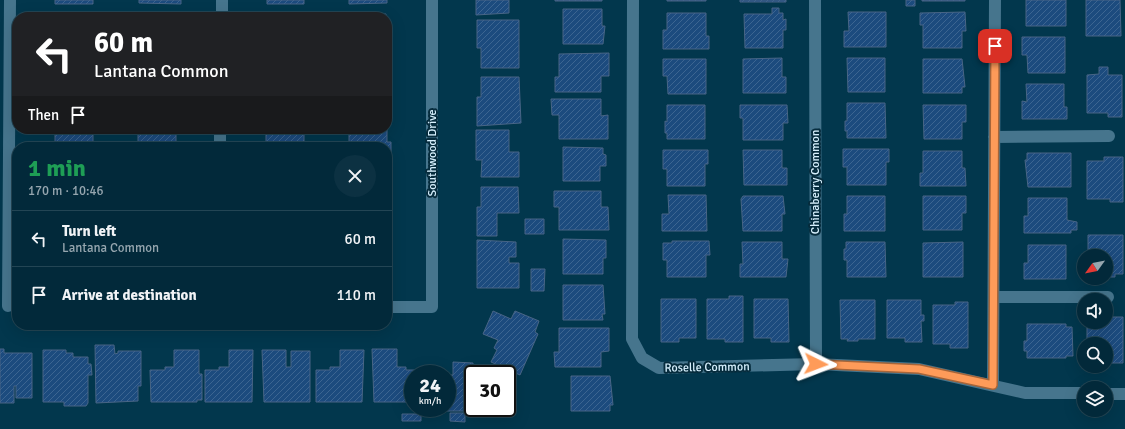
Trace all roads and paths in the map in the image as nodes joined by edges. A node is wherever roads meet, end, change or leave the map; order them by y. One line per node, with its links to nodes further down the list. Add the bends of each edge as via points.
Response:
1 (10, 0): 12 (street)
2 (222, 0): 7 (street)
3 (432, 0): 13 (street, Southwood Drive, via 432,307)
4 (633, 0): 14 (street, Roselle Common, via 632,339 642,358 659,368)
5 (815, 0): 14 (street, Chinaberry Common)
6 (995, 0): 9 (street)
7 (222, 12)
8 (1109, 136): 9 (street)
9 (994, 137): 11 (street)
10 (1077, 297): 11 (street)
11 (994, 298): 15 (street)
12 (8, 306)
13 (392, 307)
14 (816, 364): 15 (street, Roselle Common, via 919,369)
15 (993, 385): 16 (street, Roselle Common, via 1026,393)
16 (1077, 393)
17 (1113, 394): 18 (street)
18 (1125, 394)

